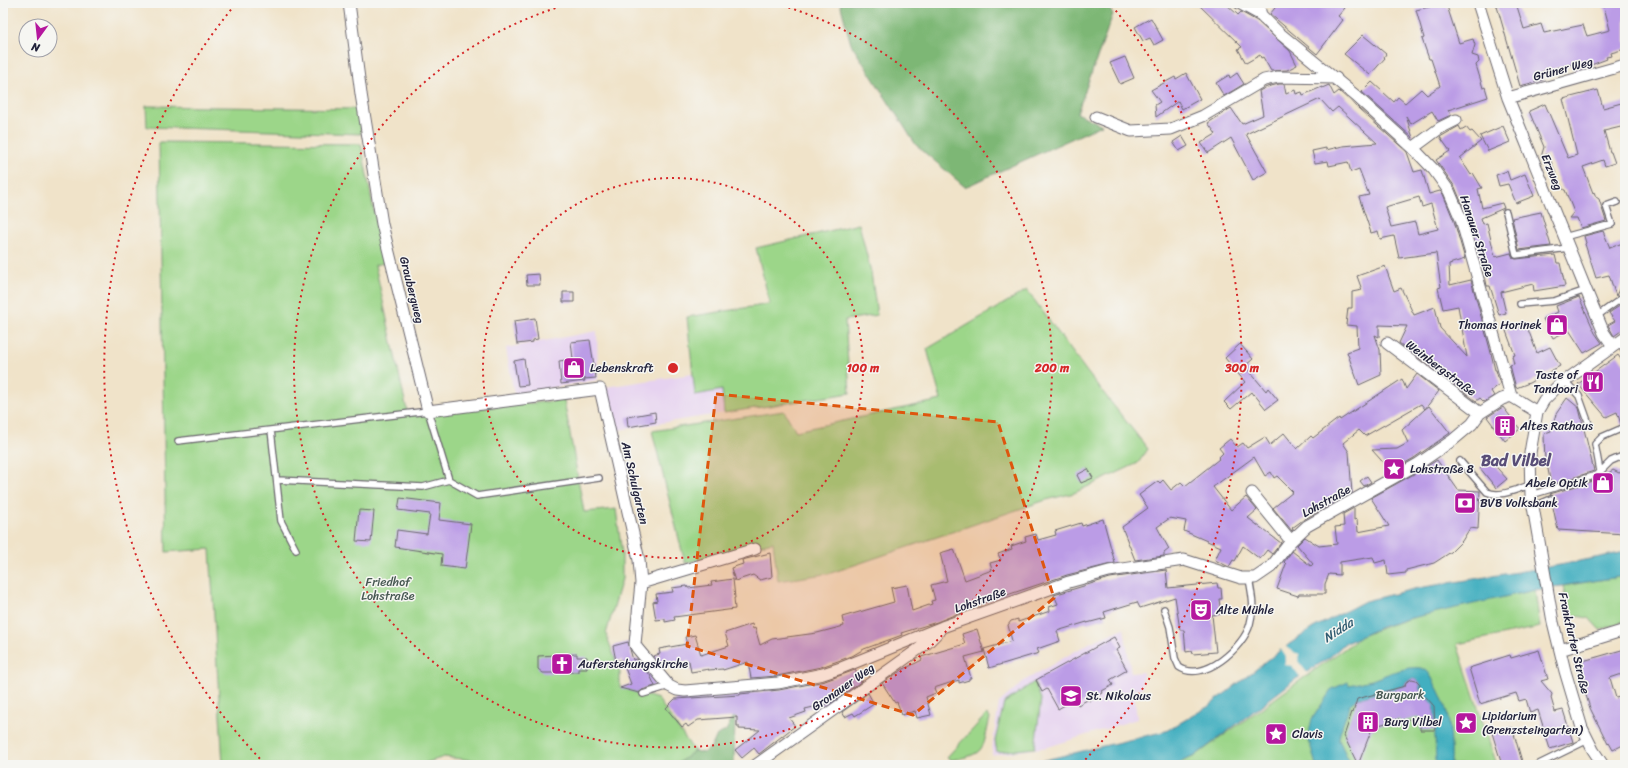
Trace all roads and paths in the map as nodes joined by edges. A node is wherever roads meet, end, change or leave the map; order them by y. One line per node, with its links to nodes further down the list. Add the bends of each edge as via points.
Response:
1 (349, 3): 24 (street, Graubergweg, via 382,224)
2 (1239, 3): 5 (street, Hanauer Straße)
3 (1258, 3): 5 (street)
4 (1478, 3): 8 (street, Erzweg)
5 (1261, 15): 7 (street, Hanauer Straße, via 1293,45)
6 (1625, 65): 8 (street, Grüner Weg)
7 (1336, 78): 9 (street, via 1278,77 1264,80 1204,116 1170,129 1131,130); 11 (street, Hanauer Straße)
8 (1508, 98): 14 (street, Erzweg)
9 (1096, 117)
10 (1456, 120): 11 (street, via 1440,128)
11 (1413, 148): 23 (street, Hanauer Straße, via 1443,182 1454,203)
12 (1617, 202): 14 (lane, via 1606,206 1612,224)
13 (1506, 212): 14 (lane, via 1516,255)
14 (1566, 243): 15 (street, Erzweg)
15 (1586, 290): 17 (lane, via 1554,301); 18 (street, Erzweg)
16 (1625, 296): 18 (lane)
17 (1520, 304)
18 (1597, 316): 19 (street, Erzweg, via 1604,333)
19 (1619, 342): 21 (lane); 22 (street)
20 (1387, 343): 26 (street, Weinbergstraße)
21 (1625, 352)
22 (1565, 381): 25 (street, via 1544,400); 27 (lane, via 1580,396)
23 (1511, 396): 25 (street); 26 (street, Lohstraße)
24 (428, 411): 29 (lane); 36 (lane); 45 (street, Am Schulgarten, via 600,389 639,560)
25 (1537, 412): 37 (street, Frankfurter Straße, via 1531,443)
26 (1480, 413): 41 (street, Lohstraße, via 1453,440 1418,464 1307,526)
27 (1589, 424)
28 (1625, 427): 33 (lane, via 1602,437 1595,444)
29 (271, 430): 30 (lane); 35 (lane)
30 (178, 441)
31 (1625, 455): 33 (lane, via 1611,460)
32 (1460, 460): 37 (lane, via 1488,492 1501,494)
33 (1600, 471): 37 (lane, via 1597,475 1576,483)
34 (599, 478): 36 (lane, via 477,496)
35 (277, 480): 36 (lane, via 423,488); 42 (lane, via 281,521)
36 (449, 480)
37 (1531, 490): 40 (street, Frankfurter Straße)
38 (1252, 493): 41 (street)
39 (1551, 499): 40 (lane)
40 (1533, 507): 49 (street, Frankfurter Straße)
41 (1291, 541): 44 (street, Lohstraße, via 1271,567 1261,575)
42 (296, 550)
43 (755, 550): 45 (street)
44 (1248, 578): 46 (lane, via 1254,605 1250,626 1239,644 1213,666 1203,670 1188,671 1179,667); 47 (street, Lohstraße, via 1184,560 1127,568 1069,582)
45 (640, 583): 50 (street, via 635,644)
46 (1164, 610)
47 (942, 627): 50 (street, Lohstraße, via 841,668 807,677 764,685 685,691); 53 (street, Gronauer Weg, via 927,643)
48 (1625, 630): 49 (street)
49 (1560, 650): 52 (street, Frankfurter Straße, via 1582,728)
50 (669, 686): 51 (lane)
51 (643, 694)
52 (1588, 740): 54 (lane); 55 (street, Frankfurter Straße)
53 (756, 765)
54 (1537, 765)
55 (1603, 765)

